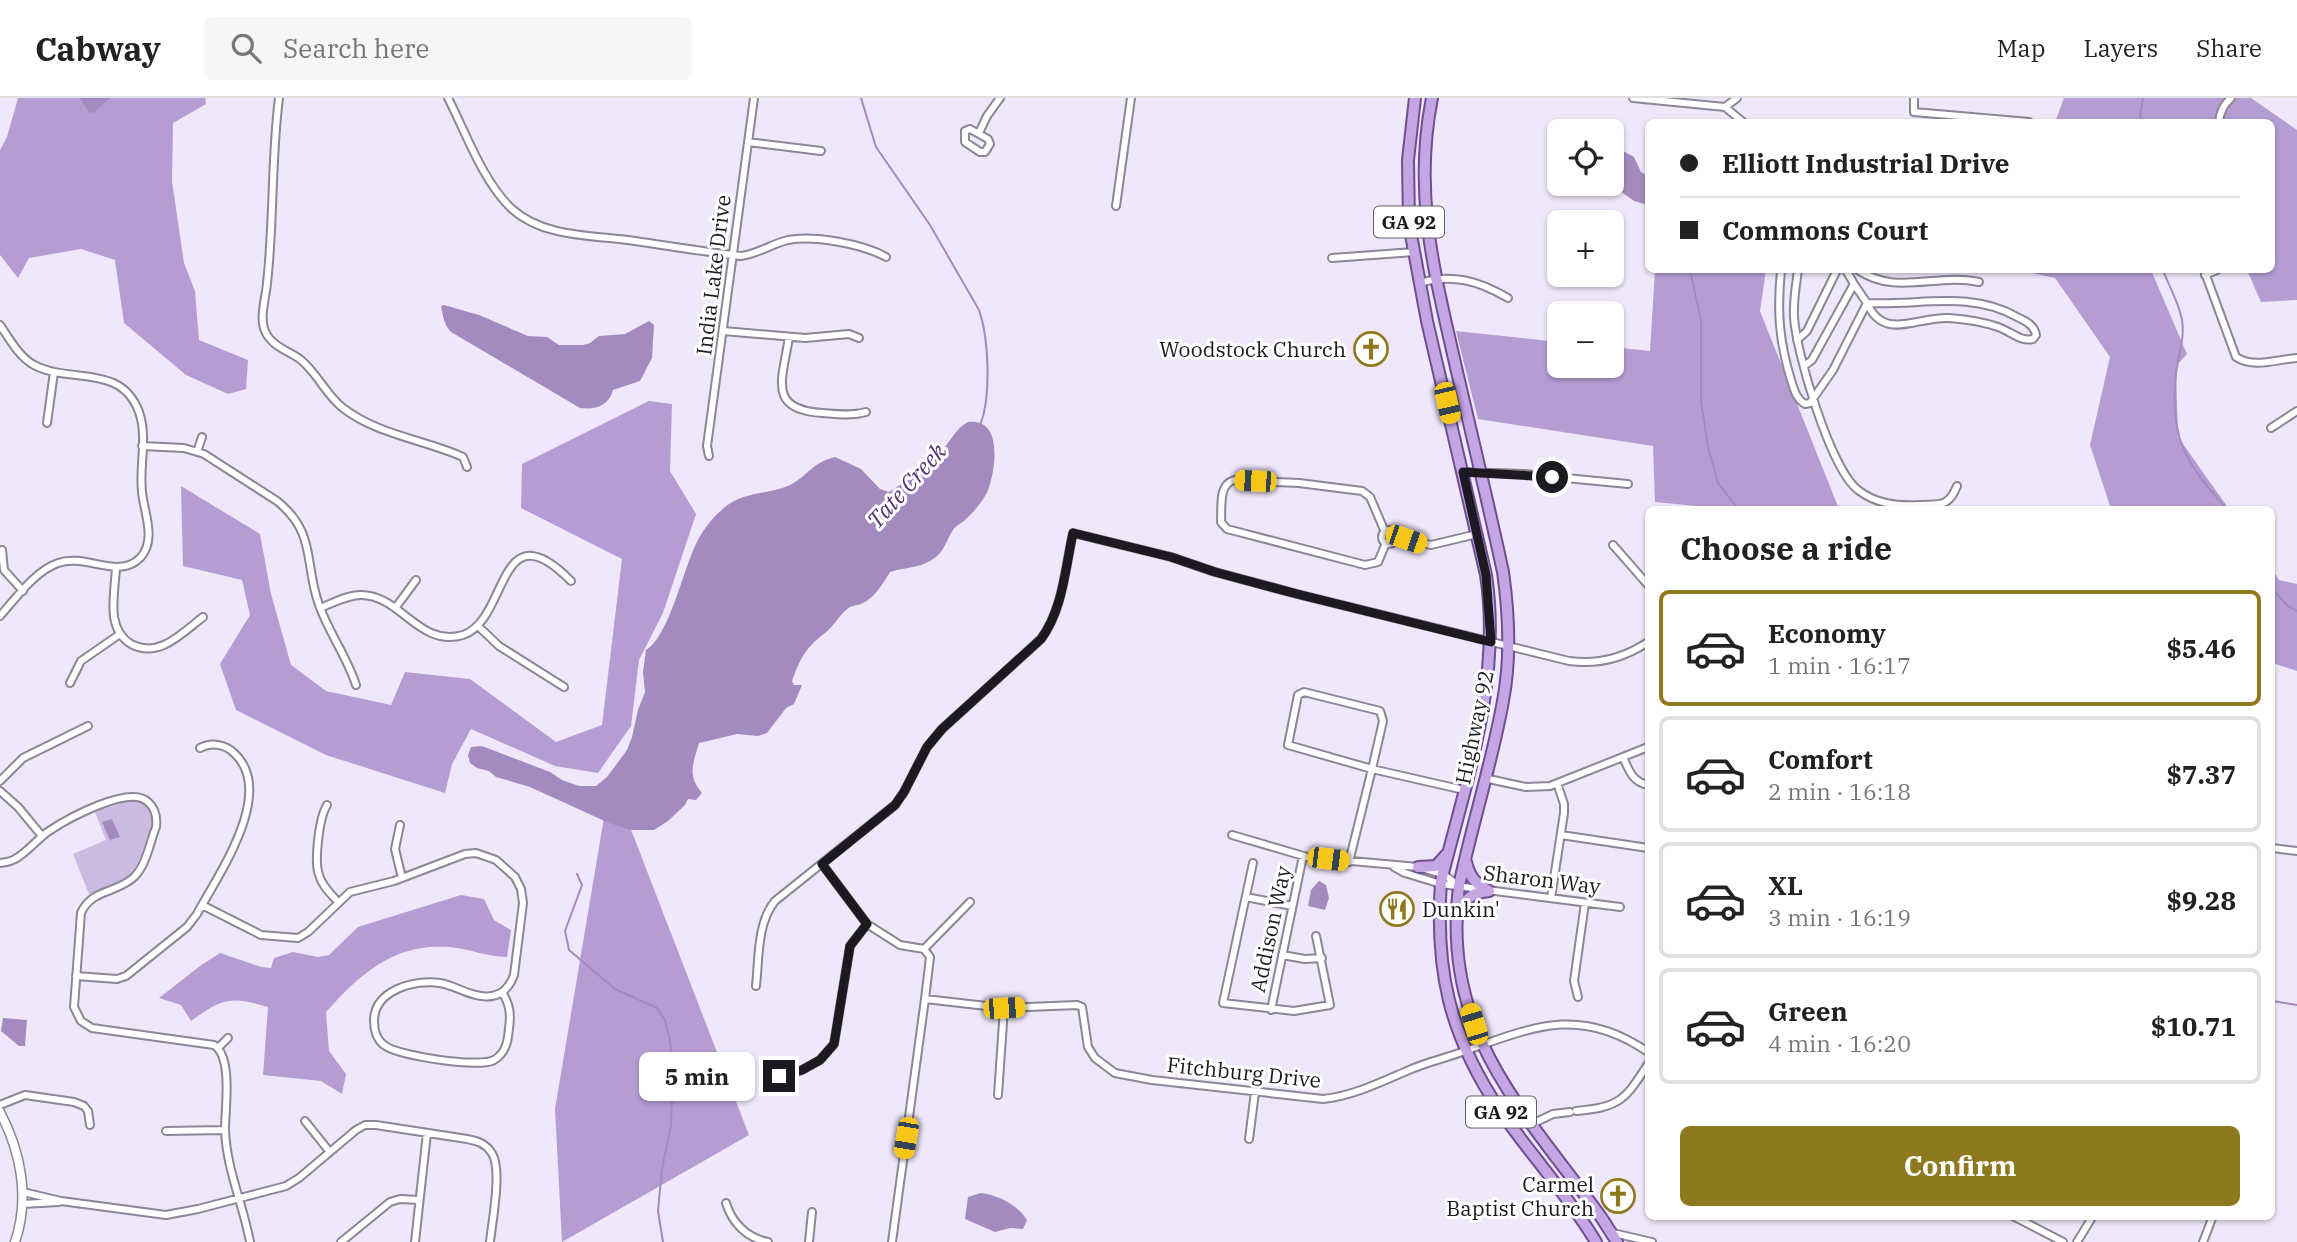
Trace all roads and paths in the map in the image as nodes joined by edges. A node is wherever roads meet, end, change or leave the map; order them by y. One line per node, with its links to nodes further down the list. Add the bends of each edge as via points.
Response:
1 (279, 98): 53 (street, via 264,329 276,344 307,365 346,410 377,427 463,457)
2 (448, 98): 21 (street, via 503,199 535,223 572,234)
3 (754, 98): 17 (street, India Lake Drive)
4 (1000, 98): 16 (street)
5 (1131, 98): 19 (street)
6 (1415, 98): 20 (main road, Highway 92 / GA 92, via 1408,160)
7 (1432, 98): 30 (main road, Highway 92 / GA 92, via 1424,194)
8 (1633, 98): 12 (street)
9 (1737, 98): 12 (street)
10 (1914, 98): 14 (street, via 1914,112)
11 (2231, 98): 15 (street)
12 (1725, 107): 13 (street)
13 (1739, 119)
14 (1994, 119)
15 (2219, 119)
16 (979, 133)
17 (748, 142): 18 (street); 21 (street, India Lake Drive)
18 (821, 151)
19 (1116, 206)
20 (1414, 252): 23 (street); 32 (main road, Highway 92 / GA 92)
21 (733, 255): 22 (street, via 749,255 803,239 863,247); 37 (street, India Lake Drive)
22 (886, 257)
23 (1332, 258)
24 (1781, 273): 44 (street, via 1778,325 1782,350 1800,401 1810,403)
25 (1798, 273): 40 (street, via 1793,314)
26 (1836, 273): 40 (street, via 1807,331)
27 (1848, 273): 33 (street)
28 (1863, 273): 31 (street, via 1900,285 1948,279)
29 (2204, 273): 41 (street, via 2236,357 2245,363)
30 (1436, 278): 32 (street); 34 (street, via 1466,279); 55 (main road, Highway 92 / GA 92)
31 (1979, 282)
32 (1419, 283): 54 (main road, Highway 92 / GA 92)
33 (1854, 284): 35 (street); 42 (street, via 1812,360)
34 (1508, 298)
35 (1867, 303): 35 (street, via 1982,302 2029,323 2036,335 2027,340 1999,327 1950,318 1892,325 1871,313); 44 (street)
36 (0, 325): 43 (street, via 29,363)
37 (723, 331): 38 (street); 52 (street, India Lake Drive)
38 (789, 337): 39 (street, via 849,334); 46 (street, via 782,383 787,402 810,412)
39 (859, 338)
40 (1797, 340): 42 (street)
41 (2297, 358)
42 (1804, 366): 44 (street)
43 (54, 372): 47 (street); 50 (street, via 106,379 124,390 140,413)
44 (1814, 398): 57 (street, via 1840,469 1856,489 1875,501 1944,504 1952,499)
45 (2297, 411): 48 (street)
46 (866, 412)
47 (47, 423)
48 (2271, 428)
49 (202, 437): 51 (street)
50 (142, 446): 51 (street); 64 (street, via 141,487 148,544 137,560)
51 (197, 452): 70 (street, via 277,500 294,518 307,542)
52 (709, 456)
53 (467, 467)
54 (1463, 472): 55 (street); 59 (main road, Highway 92 / GA 92)
55 (1480, 472): 56 (street); 77 (main road, Highway 92 / GA 92, via 1503,572)
56 (1628, 484)
57 (1956, 486)
58 (1385, 532): 60 (street); 61 (street, via 1382,538); 61 (street, via 1368,496 1360,491 1234,480 1223,490 1221,522 1227,529 1365,565 1378,562)
59 (1477, 534): 60 (street, via 1431,545); 75 (main road, Highway 92 / GA 92, via 1489,595)
60 (1396, 537): 61 (street)
61 (1386, 543)
62 (1613, 545): 67 (street)
63 (2, 550): 68 (street, via 5,570)
64 (116, 568): 68 (street, via 87,560 64,561 47,569); 74 (street, via 114,616)
65 (416, 580): 69 (street)
66 (570, 581): 73 (street, via 544,560 530,557 517,561 504,575)
67 (1645, 582)
68 (23, 591): 71 (street)
69 (396, 607): 70 (street, via 363,595); 73 (street, via 419,627 442,636 461,635)
70 (320, 608): 79 (street)
71 (0, 616)
72 (203, 617): 74 (street, via 170,643 152,649 139,648)
73 (478, 626): 80 (street, via 499,646)
74 (120, 634): 78 (street, via 81,662)
75 (1491, 642): 77 (street); 91 (main road, Highway 92 / GA 92, via 1486,699); 106 (street, via 1073,533 1058,607 1041,639 942,729 895,805)
76 (1645, 644): 77 (street, via 1617,659 1583,663)
77 (1508, 647): 86 (main road, Highway 92 / GA 92, via 1503,702)
78 (70, 683)
79 (356, 685)
80 (564, 687)
81 (88, 726): 87 (street, via 23,758)
82 (200, 748): 118 (street, via 215,744 233,751 244,764 249,785 244,822)
83 (1645, 748): 84 (street)
84 (1623, 757): 88 (street); 89 (street, via 1630,774)
85 (1373, 769): 85 (street, via 1288,746 1298,695 1304,692 1380,711 1383,721); 91 (street); 103 (street)
86 (1485, 778): 88 (street, via 1537,788); 102 (main road, Highway 92 / GA 92)
87 (0, 780)
88 (1557, 783): 95 (street, via 1564,804)
89 (1645, 784)
90 (0, 790): 96 (street)
91 (1464, 790): 100 (main road, Highway 92 / GA 92)
92 (327, 805): 115 (street, via 317,867)
93 (400, 825): 109 (street, via 395,849)
94 (1231, 835): 101 (street)
95 (1560, 835): 97 (street); 114 (street)
96 (42, 836): 104 (street, via 19,857); 127 (street, via 74,816 126,796 143,798 156,814 156,827 137,874 93,897 83,908)
97 (1645, 848)
98 (2275, 848): 99 (street)
99 (2297, 851)
100 (1448, 853): 108 (main road, via 1436,866); 110 (main road, Highway 92 / GA 92)
101 (1303, 856): 103 (street); 119 (street, Addison Way)
102 (1465, 858): 111 (main road, Highway 92 / GA 92); 112 (main road, via 1470,876)
103 (1349, 862): 107 (street)
104 (0, 863)
105 (1253, 863): 113 (street)
106 (822, 864): 122 (street); 128 (street, via 776,900 766,915)
107 (1393, 866): 108 (street); 110 (street, via 1405,873)
108 (1418, 867): 110 (street)
109 (402, 878): 115 (street, via 357,889); 129 (street, via 470,853 496,860 515,877 523,903 514,975)
110 (1442, 879): 111 (street); 140 (main road, Highway 92 / GA 92, via 1441,964)
111 (1459, 886): 112 (street, Sharon Way); 121 (main road, Highway 92 / GA 92)
112 (1489, 891): 114 (street, Sharon Way); 121 (main road, via 1469,896)
113 (1246, 897): 119 (street); 133 (street, via 1223,1003)
114 (1551, 898): 117 (street, Sharon Way)
115 (338, 902): 118 (street, via 308,932 293,938 254,932)
116 (970, 902): 124 (street)
117 (1585, 903): 120 (street, Sharon Way); 130 (street, via 1574,981)
118 (202, 905): 127 (street, via 187,927 126,976)
119 (1292, 906): 125 (street, Addison Way)
120 (1620, 907)
121 (1457, 922): 136 (main road, Highway 92 / GA 92, via 1466,1002)
122 (867, 924): 124 (street, via 900,945); 142 (street, via 850,946 834,1044 820,1060 802,1070)
123 (1316, 936): 126 (street)
124 (925, 949): 131 (street, via 930,957)
125 (1282, 955): 126 (street); 133 (street, Addison Way)
126 (1322, 958): 133 (street, via 1330,1004)
127 (76, 976): 138 (street, via 74,1007 85,1024)
128 (756, 986)
129 (502, 992): 135 (street, via 481,996 427,982 394,990 374,1015); 135 (street, via 510,1010 508,1039 503,1052 491,1062 473,1064 400,1052)
130 (1578, 997)
131 (925, 999): 132 (street); 173 (street)
132 (1004, 1008): 143 (street, Fitchburg Drive, via 1082,1007 1088,1047 1115,1073); 144 (street)
133 (1271, 1010)
134 (228, 1038): 138 (street)
135 (379, 1040): 137 (street)
136 (1482, 1044): 139 (street, Fitchburg Drive, via 1541,1027 1581,1024 1616,1033); 140 (street, Fitchburg Drive); 148 (main road, Highway 92 / GA 92)
137 (370, 1046)
138 (218, 1048): 150 (street, via 226,1072)
139 (1645, 1050)
140 (1465, 1051): 143 (street, Fitchburg Drive, via 1333,1098); 174 (main road, Highway 92 / GA 92, via 1498,1108)
141 (1645, 1068): 148 (street, via 1625,1097 1608,1107 1553,1114)
142 (774, 1075)
143 (1255, 1092): 153 (street)
144 (998, 1095)
145 (0, 1105): 149 (street, via 25,1095 74,1102 85,1106)
146 (0, 1112): 155 (street, via 16,1151)
147 (304, 1121): 154 (street)
148 (1532, 1124): 165 (main road, Highway 92 / GA 92)
149 (90, 1125)
150 (225, 1130): 151 (street); 156 (street)
151 (166, 1131)
152 (427, 1133): 154 (street, via 365,1125); 157 (street); 170 (street, via 478,1141 492,1152 496,1169)
153 (1249, 1139)
154 (330, 1151): 156 (street, via 286,1186)
155 (23, 1192): 158 (street); 160 (street)
156 (239, 1199): 158 (street, via 160,1215); 167 (street)
157 (419, 1200): 168 (street, via 390,1202); 169 (street)
158 (61, 1202): 160 (street)
159 (726, 1202): 171 (street, via 745,1232)
160 (22, 1204): 166 (street)
161 (812, 1212): 172 (street)
162 (2021, 1220): 177 (street)
163 (2091, 1220): 178 (street)
164 (2211, 1220): 179 (street)
165 (1609, 1229): 175 (main road, Highway 92 / GA 92); 176 (street, via 1619,1236)
166 (15, 1242)
167 (250, 1242)
168 (341, 1242)
169 (415, 1242)
170 (490, 1242)
171 (768, 1242)
172 (809, 1242)
173 (892, 1242)
174 (1597, 1242)
175 (1617, 1242)
176 (1652, 1242)
177 (2063, 1242)
178 (2077, 1242)
179 (2203, 1242)

